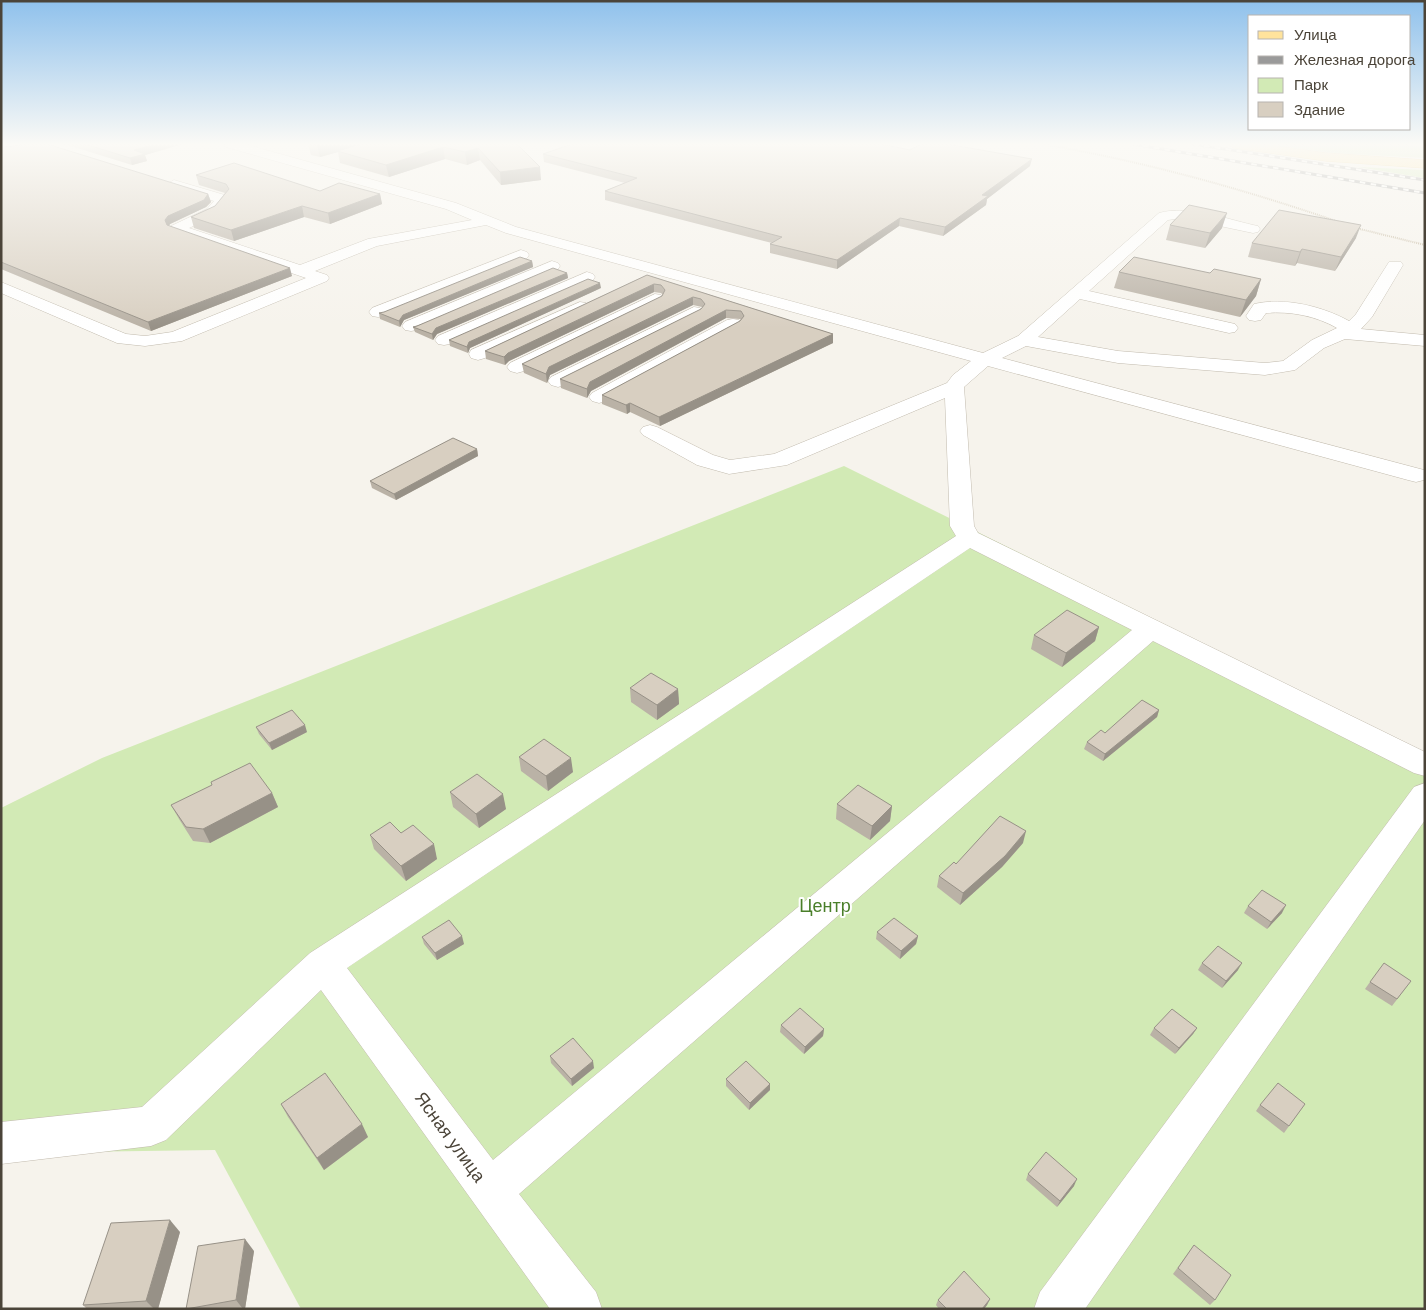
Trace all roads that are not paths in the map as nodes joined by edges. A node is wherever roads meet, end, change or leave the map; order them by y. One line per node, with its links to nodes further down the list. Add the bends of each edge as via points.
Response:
1 (218, 205): 8 (street, via 212,212 176,228)
2 (448, 205): 3 (street)
3 (487, 220): 8 (street, via 373,242); 9 (street, via 511,230)
4 (1253, 229): 13 (street, via 1182,214 1164,216)
5 (521, 256): 16 (street)
6 (1395, 265): 22 (street, via 1363,317)
7 (552, 266): 20 (street)
8 (300, 270): 12 (street, via 321,278 176,337 145,341 123,339)
9 (656, 271): 11 (street); 27 (street)
10 (587, 277): 23 (street)
11 (638, 280)
12 (1, 287)
13 (1077, 293): 21 (street); 24 (street)
14 (655, 299): 28 (street)
15 (594, 300): 26 (street)
16 (378, 312)
17 (694, 312): 29 (street)
18 (1255, 316): 22 (street, via 1260,308 1277,307 1336,319)
19 (733, 324): 31 (street)
20 (411, 326)
21 (1229, 328)
22 (1347, 331): 24 (street, via 1318,344 1288,366 1265,369 1118,357); 25 (street)
23 (444, 340)
24 (1024, 340): 27 (street)
25 (1425, 341)
26 (478, 354)
27 (985, 359): 30 (street, via 960,378); 33 (street)
28 (517, 367)
29 (558, 381)
30 (954, 387): 32 (street, via 779,460 729,466 705,460); 34 (street, via 962,526)
31 (599, 397)
32 (650, 431)
33 (1416, 475)
34 (969, 538): 35 (street); 38 (street)
35 (1150, 629): 36 (street); 40 (street)
36 (1425, 765)
37 (1425, 795): 42 (street)
38 (324, 964): 39 (street, via 151,1126); 40 (street, Ясная улица)
39 (1, 1143)
40 (490, 1191): 41 (street, Ясная улица)
41 (579, 1309)
42 (1057, 1309)

